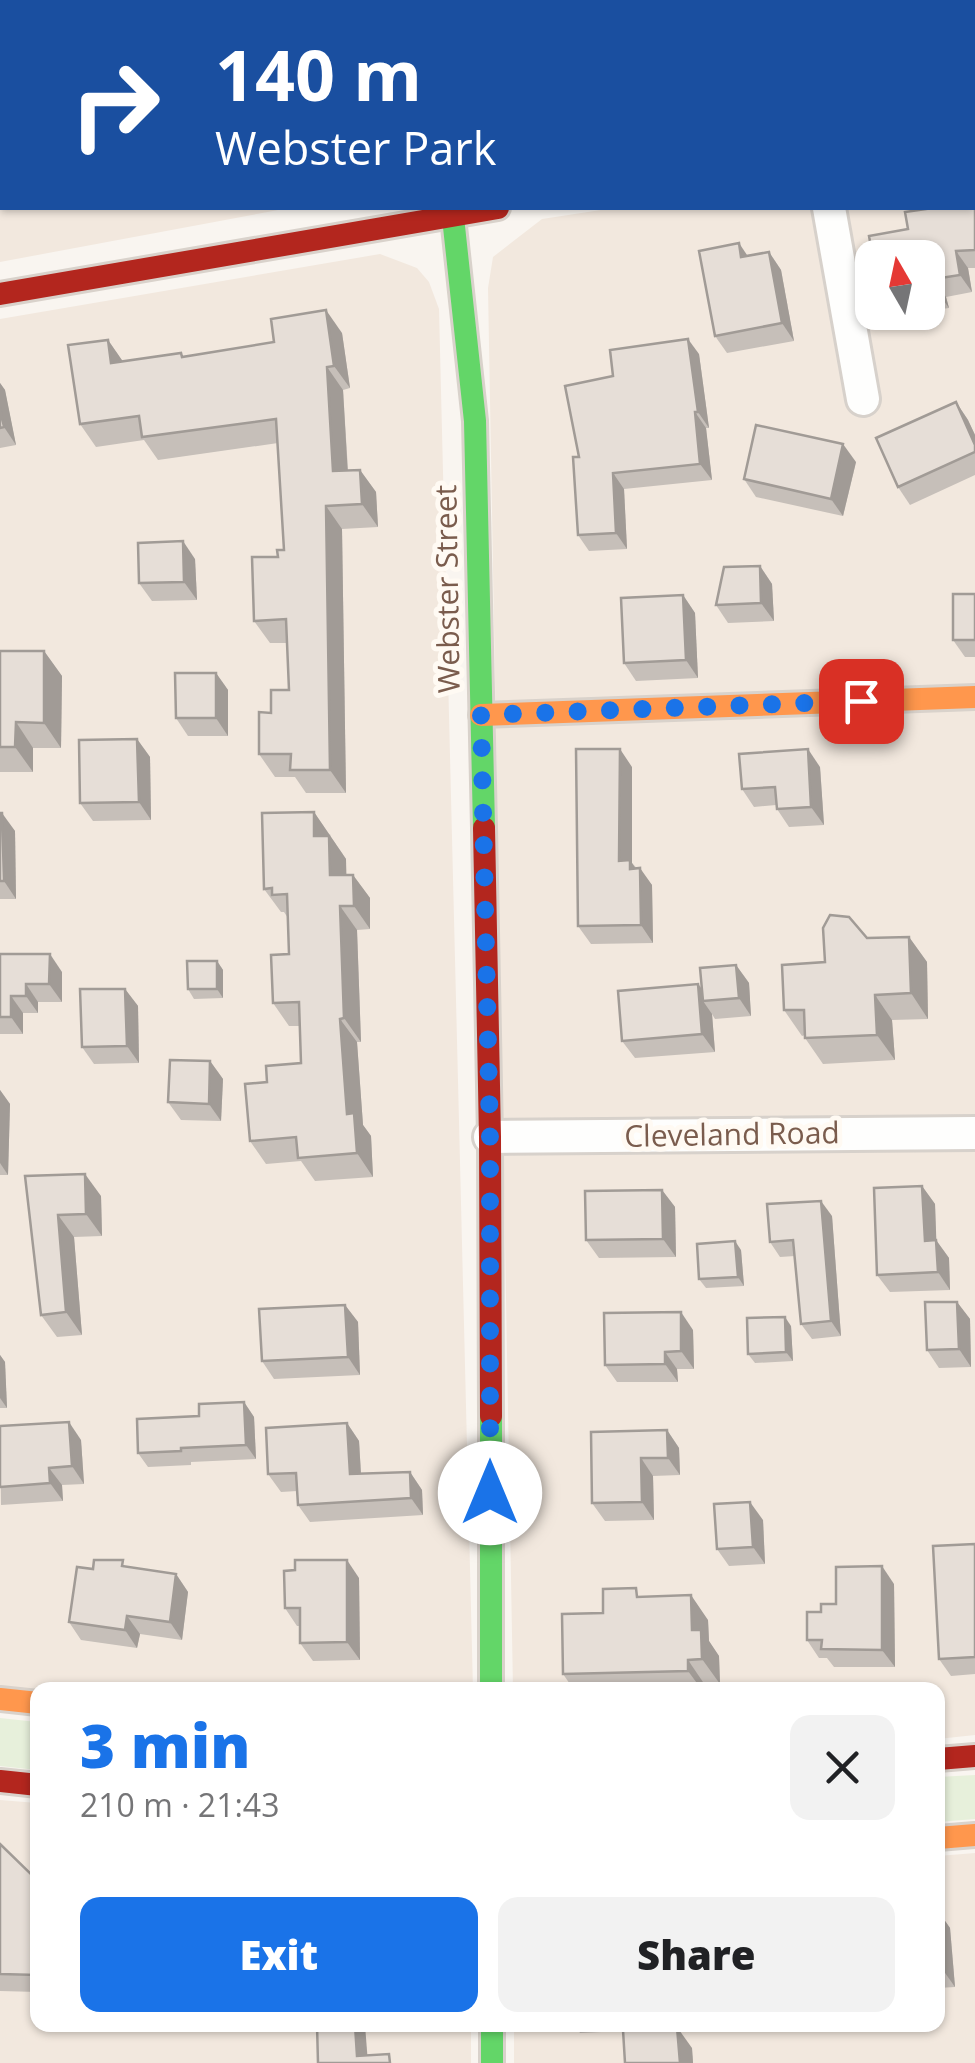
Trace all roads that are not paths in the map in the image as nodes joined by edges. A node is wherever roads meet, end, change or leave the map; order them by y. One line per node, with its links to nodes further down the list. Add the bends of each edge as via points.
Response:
1 (829, 210): 4 (street)
2 (452, 212): 3 (street); 6 (street, Webster Street, via 474,421)
3 (0, 294)
4 (863, 399)
5 (975, 697): 6 (street)
6 (481, 715): 8 (street, Webster Street)
7 (975, 1133): 8 (street, Cleveland Road)
8 (490, 1138): 9 (street, Webster Street)
9 (491, 1682)
10 (0, 1699): 11 (street)
11 (30, 1703)
12 (975, 1756): 13 (street)
13 (945, 1758)
14 (0, 1780): 15 (street)
15 (30, 1784)
16 (975, 1835): 17 (street)
17 (945, 1837)
18 (492, 2032): 19 (street)
19 (492, 2063)

